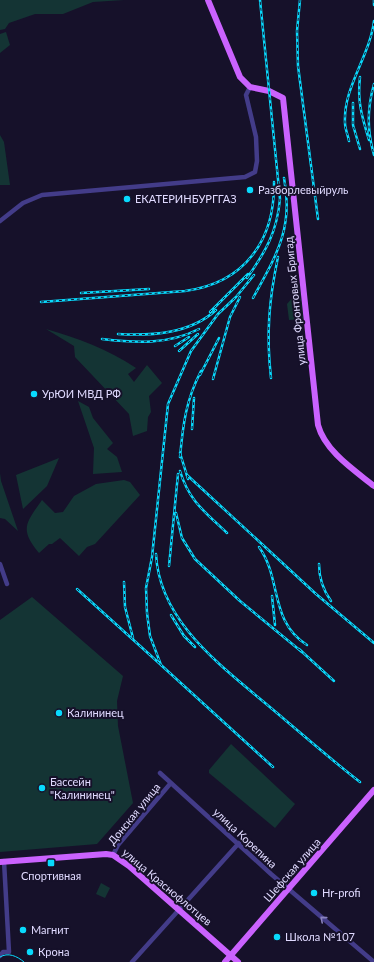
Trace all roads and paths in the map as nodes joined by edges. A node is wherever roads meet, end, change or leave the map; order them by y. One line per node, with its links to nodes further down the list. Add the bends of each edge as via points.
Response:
1 (208, 0): 2 (main road, via 234,66)
2 (250, 87): 3 (street, via 246,95 256,137 257,156 255,172 252,174 245,177 42,195 23,203); 4 (main road, улица Фронтовых Бригад, via 278,94 283,98 285,106 318,425 329,447)
3 (0, 221)
4 (374, 486)
5 (0, 564): 6 (street)
6 (7, 584)
7 (160, 773): 8 (street, улица Корепина)
8 (170, 784): 10 (street, улица Корепина); 11 (street, Донская улица, via 118,845)
9 (374, 790): 13 (main road, Шефская улица)
10 (239, 843): 13 (street, улица Корепина); 14 (street)
11 (113, 855): 12 (main road, улица Краснофлотцев); 14 (main road, улица Краснофлотцев)
12 (2, 861): 16 (street, via 9,952 3,952)
13 (288, 889): 15 (main road, Шефская улица); 20 (street, улица Корепина, one-way to 13)
14 (179, 909): 15 (main road, улица Краснофлотцев); 17 (street)
15 (230, 955): 18 (main road, Шефская улица); 19 (main road, улица Краснофлотцев)
16 (0, 956)
17 (132, 962)
18 (225, 962)
19 (238, 962)
20 (374, 962)

